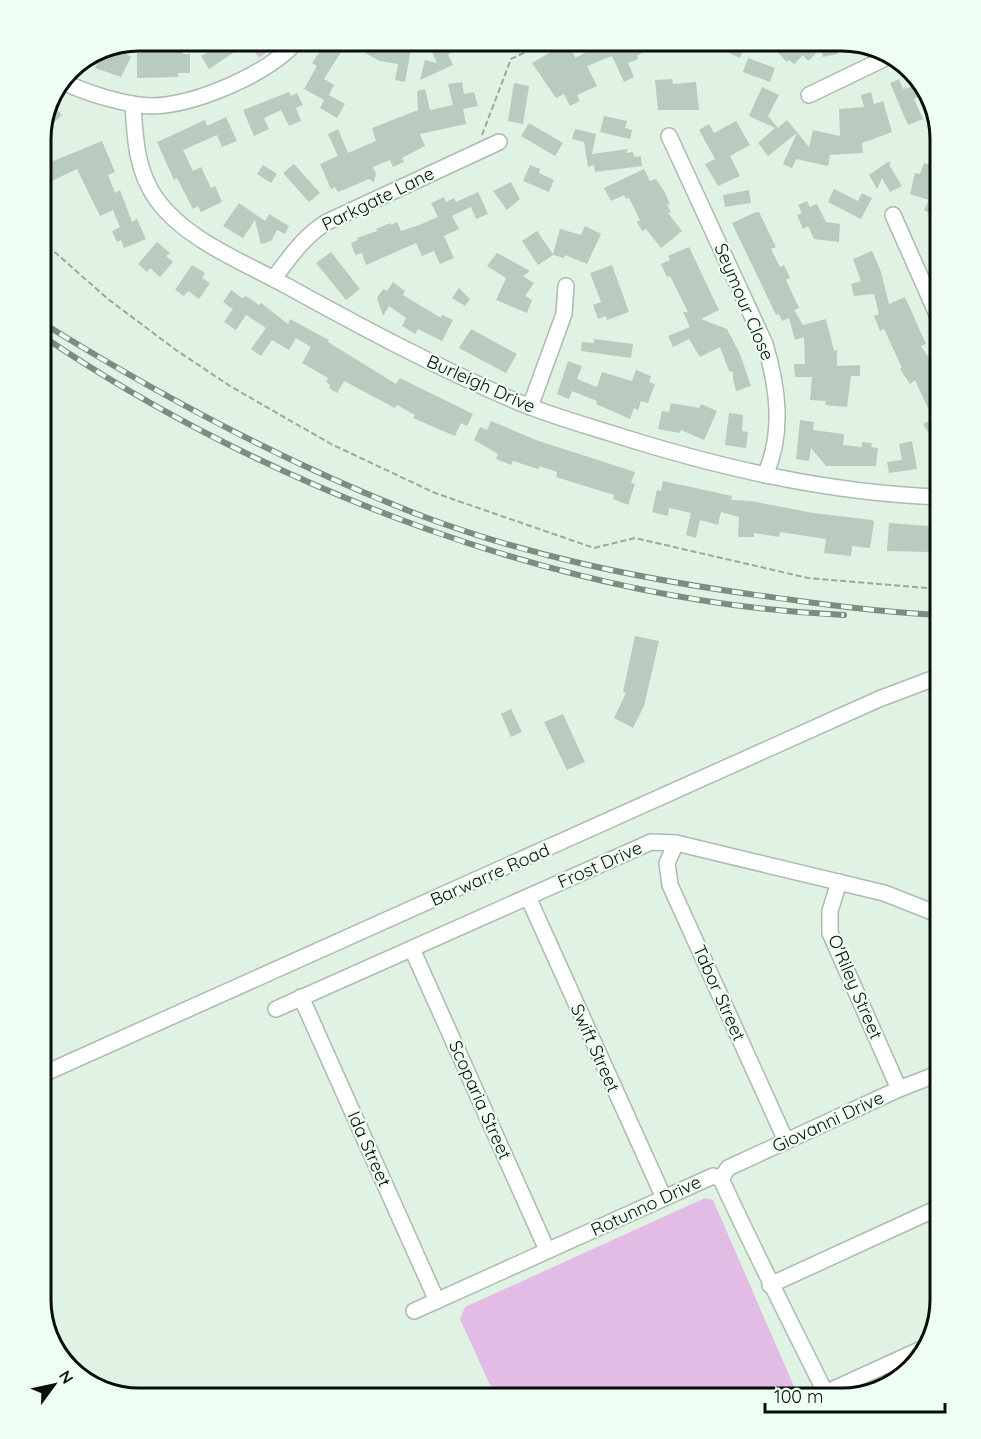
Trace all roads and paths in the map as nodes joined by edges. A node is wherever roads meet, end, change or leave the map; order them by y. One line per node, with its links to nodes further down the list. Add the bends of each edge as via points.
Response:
1 (284, 51): 6 (street, via 224,87 172,104)
2 (528, 51): 9 (path, via 511,60 485,123)
3 (882, 61): 5 (street)
4 (70, 84): 6 (street)
5 (809, 95)
6 (133, 104): 12 (street, Burleigh Drive, via 136,152 157,200 183,227)
7 (669, 136): 16 (street, Seymour Close, via 765,344 773,372 777,438 775,454)
8 (499, 142): 9 (street, Parkgate Lane)
9 (478, 152): 12 (street, Parkgate Lane, via 327,222 297,247)
10 (892, 215): 14 (street)
11 (51, 249): 18 (path, via 108,299 221,380 331,444 435,493 594,548 635,538 808,578)
12 (274, 278): 15 (street, Burleigh Drive, via 403,350)
13 (566, 286): 15 (street, via 564,315)
14 (930, 299)
15 (530, 407): 16 (street, Burleigh Drive, via 654,447)
16 (765, 475): 17 (street, Burleigh Drive, via 837,489)
17 (930, 496)
18 (930, 589)
19 (930, 680): 27 (street, Barwarre Road, via 879,699)
20 (676, 843): 21 (street, Frost Drive); 22 (street, Frost Drive, via 651,842); 30 (street, Tabor Street, via 667,863 670,885)
21 (838, 882): 23 (street, Frost Drive, via 884,893); 29 (street, O'Riley Street, via 830,911 830,933)
22 (528, 897): 24 (street, Frost Drive); 32 (street, Swift Street)
23 (930, 911)
24 (412, 949): 25 (street, Frost Drive); 34 (street, Scoparia Street)
25 (301, 997): 26 (street, Frost Drive); 36 (street, Ida Street)
26 (276, 1009)
27 (51, 1070)
28 (930, 1077): 29 (street, Giovanni Drive)
29 (899, 1089): 30 (street, Giovanni Drive)
30 (786, 1141): 31 (street, Giovanni Drive, via 728,1168)
31 (721, 1179): 32 (street, Rotunno Drive, via 713,1176); 35 (street, Rotunno Drive)
32 (664, 1198): 34 (street, Rotunno Drive)
33 (930, 1212): 35 (street)
34 (547, 1250): 36 (street, Rotunno Drive)
35 (770, 1285): 39 (street, Rotunno Drive)
36 (437, 1301): 37 (street, Rotunno Drive)
37 (414, 1311)
38 (912, 1354): 40 (street)
39 (823, 1388)
40 (843, 1388)

